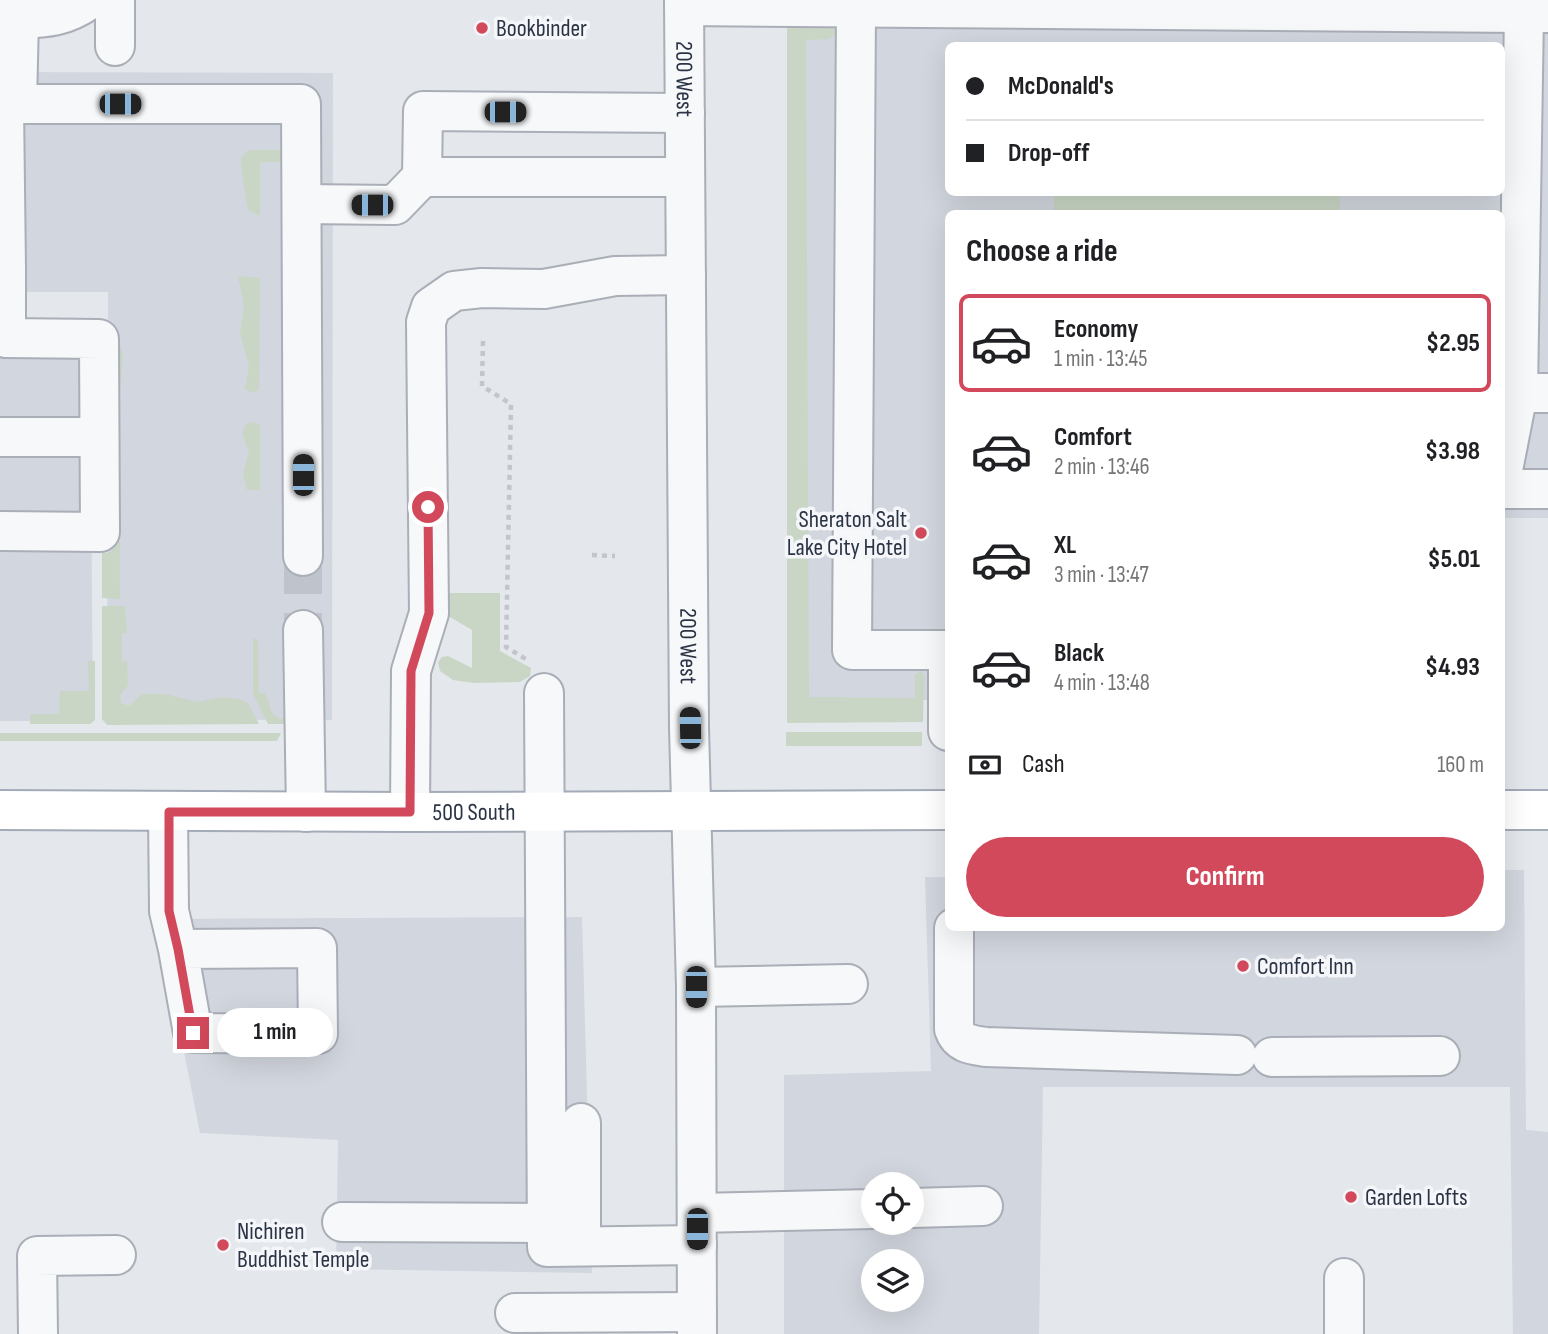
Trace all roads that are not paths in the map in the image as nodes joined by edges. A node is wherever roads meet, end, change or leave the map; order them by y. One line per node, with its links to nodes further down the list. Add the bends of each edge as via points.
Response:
1 (115, 0): 8 (street)
2 (81, 3): 6 (street, via 53,18)
3 (684, 3): 4 (street); 10 (street, 200 West)
4 (845, 5): 5 (street); 25 (street, via 852,650)
5 (1408, 6): 7 (street)
6 (16, 10): 9 (street)
7 (1536, 13): 16 (street)
8 (115, 46)
9 (17, 104): 13 (street, via 301,104); 14 (street, via 4,104)
10 (685, 113): 11 (street, via 423,111); 12 (street, 200 West)
11 (422, 177): 12 (street); 13 (street, via 395,205)
12 (685, 177): 15 (street, 200 West)
13 (303, 204): 23 (street)
14 (3, 269): 18 (street, via 6,338 99,339)
15 (686, 275): 27 (street, 200 West); 35 (street, via 615,276 544,289 454,291 431,307 426,322 429,613 411,671)
16 (1533, 393): 19 (street)
17 (0, 437): 18 (street)
18 (99, 437): 22 (street, via 100,532)
19 (1505, 467)
20 (1505, 489): 21 (street)
21 (1548, 489)
22 (0, 531)
23 (303, 556)
24 (303, 630): 34 (street)
25 (945, 650)
26 (536, 677): 32 (street)
27 (692, 809): 29 (main road, 500 South); 32 (main road, 500 South); 39 (street, 200 West)
28 (0, 810): 33 (main road, 500 South)
29 (945, 810)
30 (1505, 810): 31 (main road)
31 (1548, 810)
32 (546, 811): 35 (main road, 500 South); 46 (street)
33 (169, 812): 34 (main road, 500 South); 37 (street, via 169,911)
34 (306, 812): 35 (main road, 500 South)
35 (410, 812)
36 (954, 931): 40 (street, via 954,1029 961,1041 977,1046 1255,1056)
37 (178, 949)
38 (848, 984): 39 (street)
39 (696, 987): 47 (street, 200 West)
40 (1440, 1056)
41 (580, 1124): 48 (street)
42 (983, 1206): 43 (street)
43 (924, 1208)
44 (861, 1210): 47 (street)
45 (342, 1222): 46 (street)
46 (547, 1223): 48 (street, via 547,1247)
47 (697, 1229): 48 (street); 52 (street, 200 West)
48 (580, 1246)
49 (116, 1255): 53 (street, via 37,1256)
50 (1344, 1278): 54 (street)
51 (515, 1313): 52 (street)
52 (697, 1323)
53 (38, 1334)
54 (1344, 1334)

